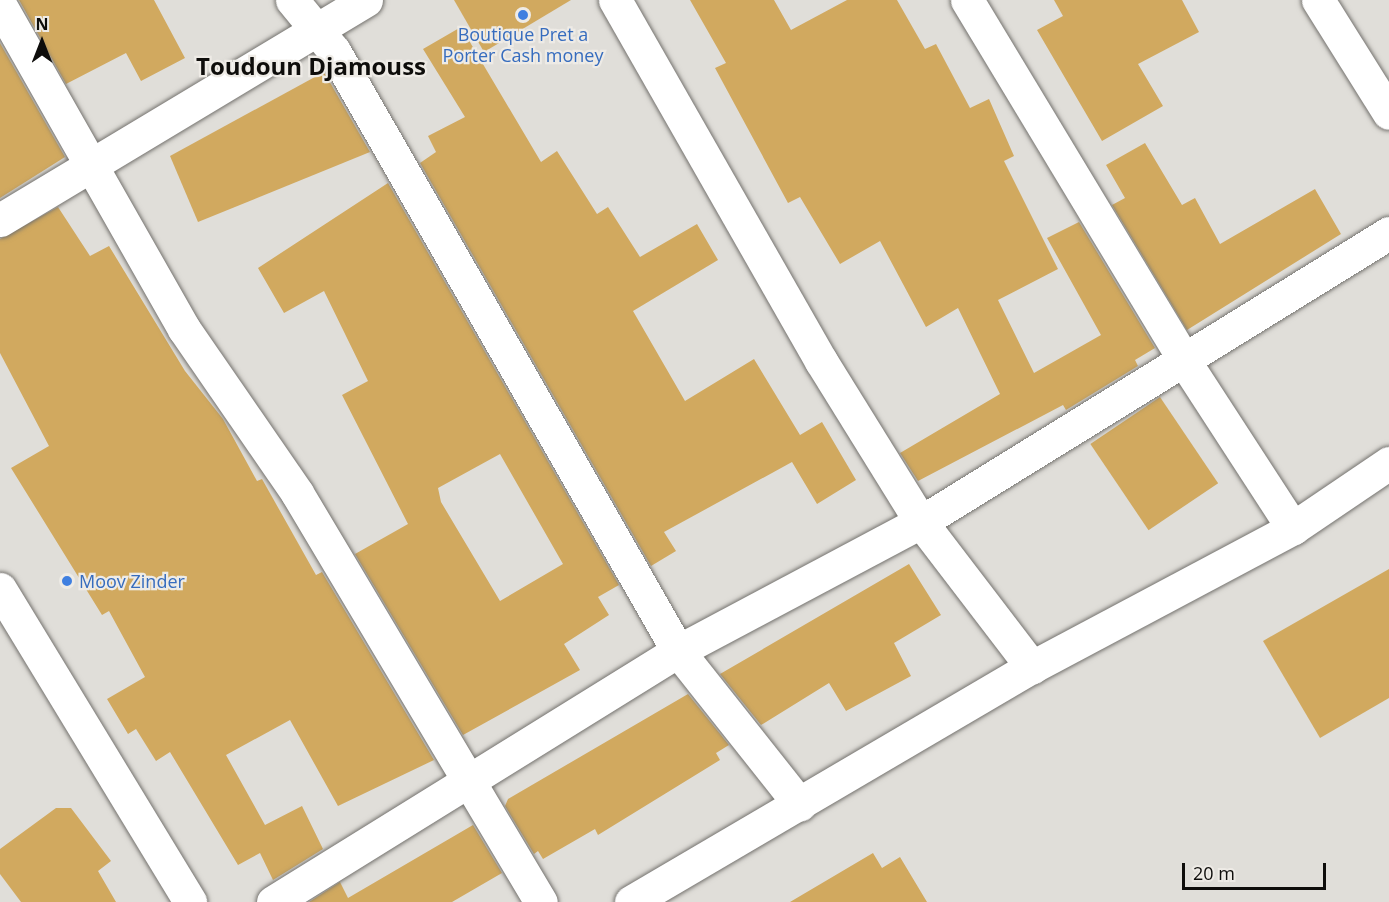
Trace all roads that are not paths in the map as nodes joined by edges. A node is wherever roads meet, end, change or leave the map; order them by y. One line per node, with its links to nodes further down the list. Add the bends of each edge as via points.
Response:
1 (292, 0): 7 (street)
2 (366, 0): 7 (street)
3 (615, 0): 14 (street, via 821,361)
4 (967, 0): 12 (street)
5 (1318, 0): 8 (street)
6 (0, 5): 9 (street)
7 (314, 33): 9 (street); 17 (street, via 334,51 376,122)
8 (1389, 113)
9 (88, 166): 10 (street); 19 (street, via 184,329 297,493)
10 (0, 220)
11 (1389, 233): 12 (street)
12 (1185, 362): 14 (street); 15 (street)
13 (1389, 463): 15 (street)
14 (921, 522): 17 (street); 18 (street)
15 (1293, 528): 18 (street)
16 (0, 589): 21 (street)
17 (678, 651): 19 (street); 20 (street)
18 (1032, 667): 20 (street)
19 (468, 781): 22 (street); 23 (street)
20 (800, 805): 24 (street)
21 (190, 902)
22 (273, 902)
23 (541, 902)
24 (631, 902)

